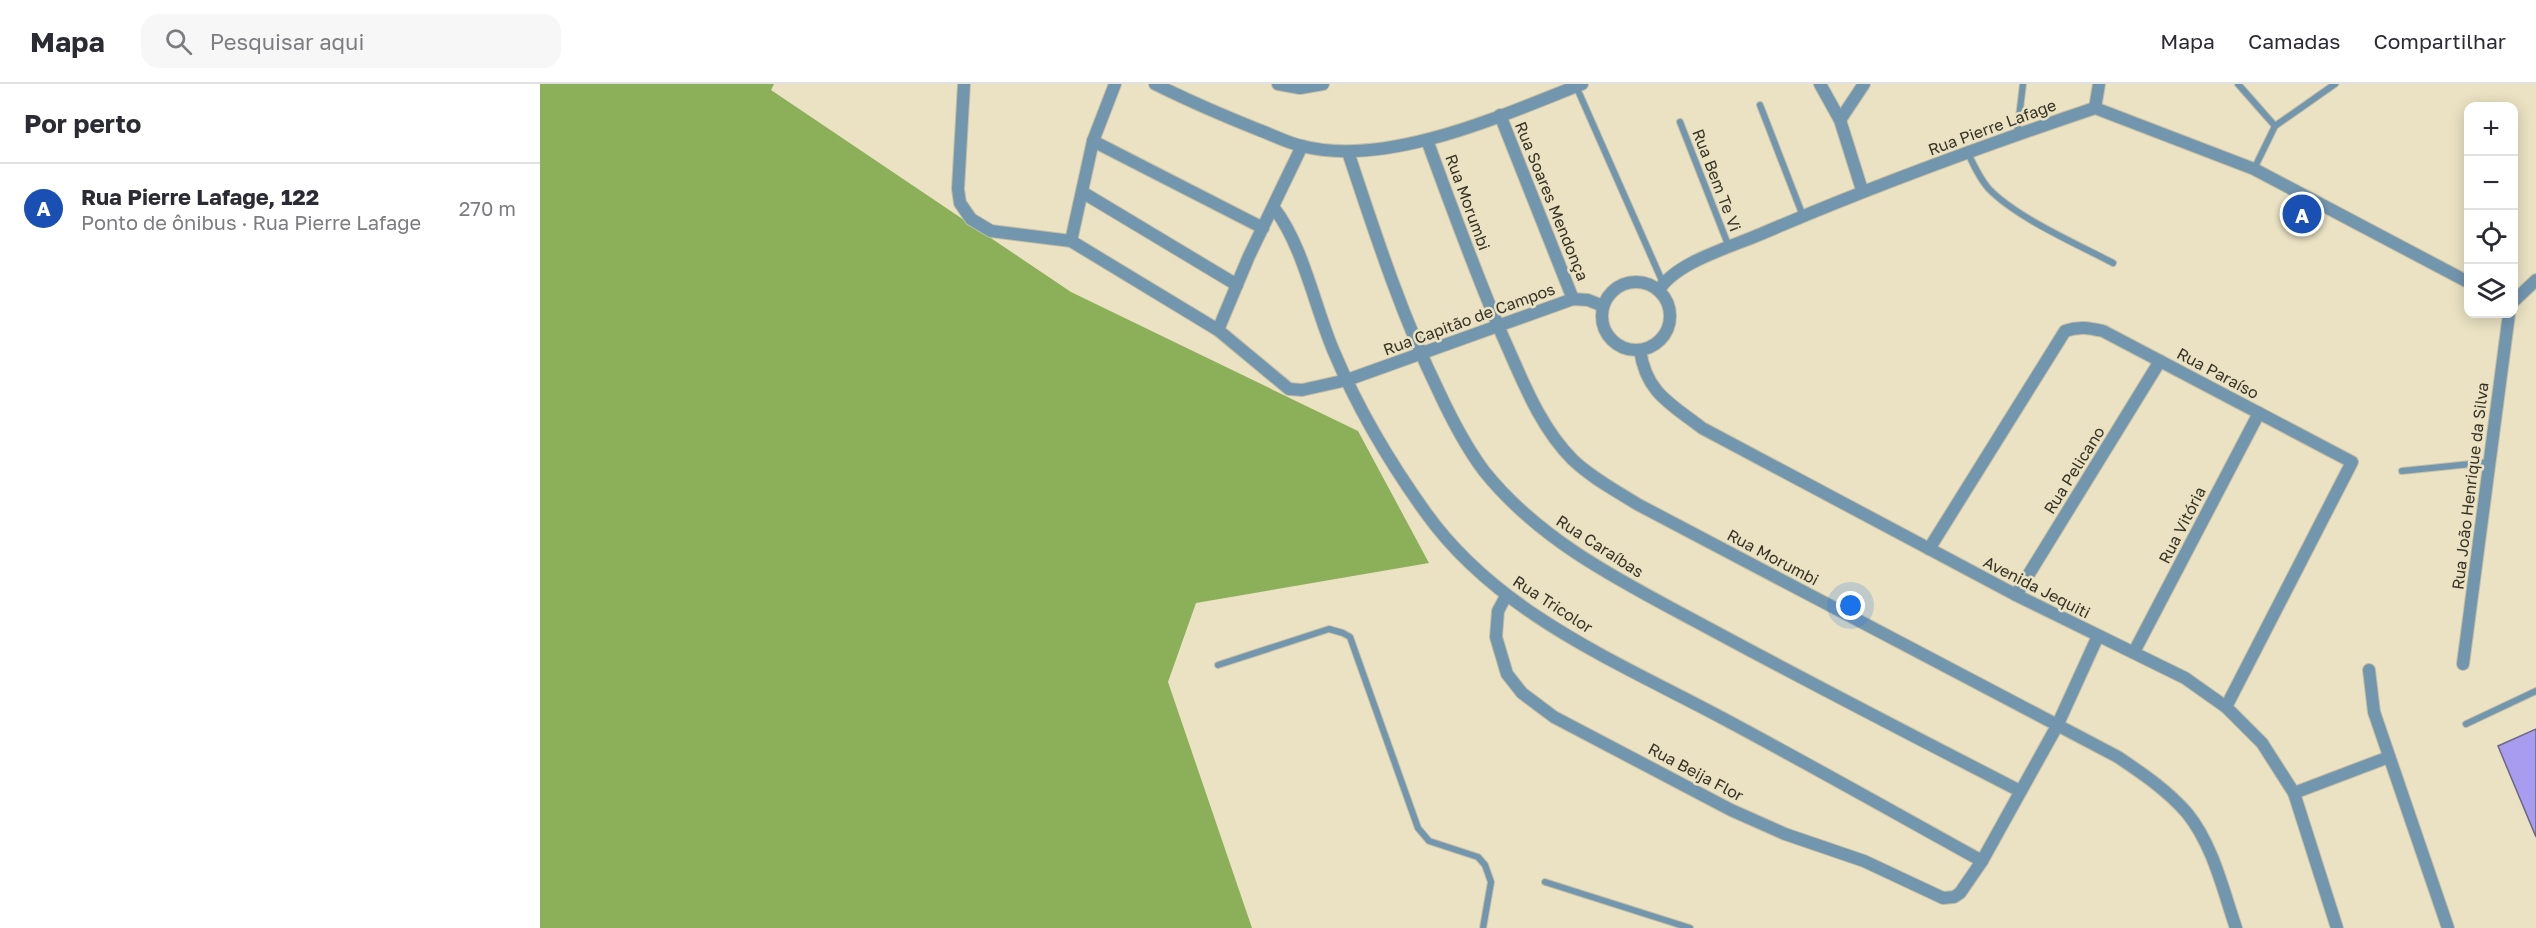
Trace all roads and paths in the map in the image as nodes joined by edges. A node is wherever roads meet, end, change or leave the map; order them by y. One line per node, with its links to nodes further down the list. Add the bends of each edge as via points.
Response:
1 (964, 84): 31 (street, via 958,189 964,211 991,231)
2 (1115, 84): 21 (street)
3 (1155, 84): 22 (street)
4 (1278, 84): 5 (street, via 1300,88)
5 (1323, 84)
6 (1820, 84): 16 (street)
7 (1864, 84): 16 (street)
8 (2024, 84): 19 (lane)
9 (2099, 84): 14 (street)
10 (2238, 84): 18 (lane)
11 (2335, 84): 18 (lane)
12 (1579, 85): 15 (street); 37 (lane)
13 (1760, 105): 29 (lane)
14 (2095, 108): 19 (street, Rua Pierre Lafage); 25 (street)
15 (1500, 115): 20 (street); 39 (street, Rua Soares Mendonça)
16 (1840, 120): 26 (street)
17 (1680, 122): 32 (lane, Rua Bem Te Vi)
18 (2275, 126): 25 (lane)
19 (2017, 135): 24 (street, Rua Pierre Lafage)
20 (1427, 140): 23 (street); 42 (street, Rua Morumbi)
21 (1093, 141): 27 (street); 30 (street)
22 (1302, 146): 23 (street); 28 (street)
23 (1348, 152): 45 (street, Rua Caraíbas)
24 (1968, 153): 26 (street, Rua Pierre Lafage); 33 (lane, via 1988,188 2008,206)
25 (2254, 169): 34 (street)
26 (1862, 190): 29 (street, Rua Pierre Lafage)
27 (1082, 192): 31 (street); 36 (street)
28 (1274, 208): 30 (street); 47 (street, Rua Tricolor, via 1288,229)
29 (1803, 216): 32 (street, Rua Pierre Lafage)
30 (1263, 228): 36 (street)
31 (1071, 241): 43 (street, Rua Capitão de Campos)
32 (1729, 248): 37 (street, Rua Pierre Lafage, via 1690,265)
33 (2113, 263)
34 (2464, 279)
35 (2536, 280): 38 (street)
36 (1237, 285): 43 (street)
37 (1661, 287): 40 (street, via 1627,283 1608,295); 44 (street, via 1670,310 1667,332 1660,341)
38 (2518, 297)
39 (1573, 299): 40 (street, Rua Capitão de Campos); 42 (street, Rua Capitão de Campos)
40 (1603, 306): 44 (street, via 1602,317 1610,338 1618,346)
41 (2509, 318): 49 (street, Rua João Henrique da Silva)
42 (1499, 327): 45 (street, Rua Capitão de Campos); 62 (street, Rua Morumbi, via 1550,431 1573,459 1596,478 1637,504)
43 (1218, 330): 47 (street, Rua Capitão de Campos, via 1289,389)
44 (1640, 350): 51 (street, Avenida Jequiti, via 1648,382 1702,428)
45 (1420, 354): 47 (street, Rua Capitão de Campos); 64 (street, Rua Caraíbas, via 1451,417 1484,471 1551,536 1598,568 1748,650)
46 (2160, 361): 48 (street, Rua Paraíso); 51 (street, Rua Paraíso, via 2103,331 2086,327 2065,331); 53 (street, Rua Pelicano)
47 (1347, 380): 52 (street, Rua Tricolor, via 1395,468 1428,517 1466,560)
48 (2259, 413): 55 (street, Rua Vitória); 60 (street, Rua Paraíso, via 2352,462)
49 (2490, 462): 50 (lane); 56 (street, Rua João Henrique da Silva)
50 (2402, 471)
51 (1929, 549): 53 (street, Avenida Jequiti)
52 (1506, 596): 66 (street, Rua Tricolor, via 1634,673); 66 (street, Rua Beija Flor, via 1498,611 1496,637 1507,674 1522,693 1554,717 1731,810 1785,834 1864,861 1936,897 1949,898 1960,893)
53 (2016, 596): 54 (street, Avenida Jequiti)
54 (2098, 636): 55 (street, Avenida Jequiti); 62 (street)
55 (2134, 652): 60 (street, Avenida Jequiti, via 2185,678)
56 (2463, 664)
57 (1218, 665): 68 (lane, via 1329,629 1350,637 1418,828 1429,841 1478,857 1489,873)
58 (2369, 670): 63 (street, via 2374,712)
59 (2536, 691): 61 (lane)
60 (2226, 707): 65 (street, Avenida Jequiti, via 2262,743)
61 (2466, 724)
62 (2057, 726): 64 (street); 70 (street, Rua Morumbi, via 2150,778 2188,814 2216,867)
63 (2390, 757): 65 (street); 72 (street)
64 (2020, 791): 66 (street)
65 (2294, 794): 71 (street, Avenida Jequiti)
66 (1982, 861)
67 (1545, 882): 69 (lane)
68 (1483, 928)
69 (1690, 928)
70 (2236, 928)
71 (2337, 928)
72 (2448, 928)

